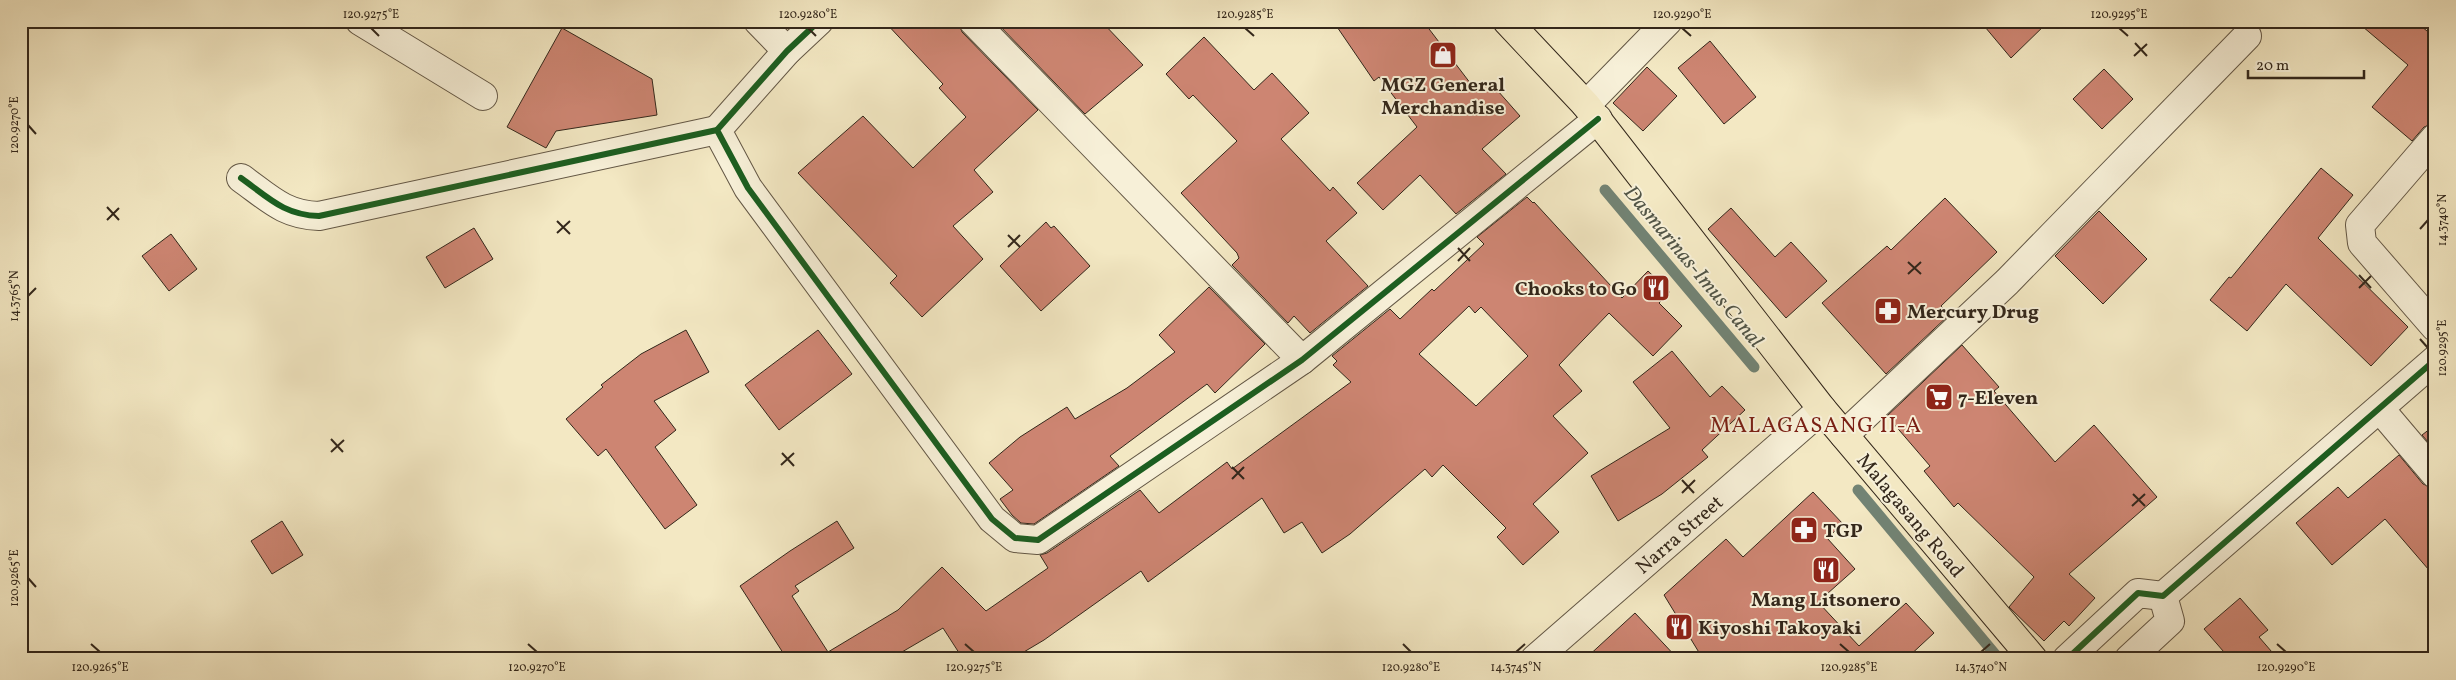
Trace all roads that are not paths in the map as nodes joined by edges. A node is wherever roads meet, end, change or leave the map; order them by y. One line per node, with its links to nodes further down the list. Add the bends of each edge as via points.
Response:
1 (360, 21): 9 (street)
2 (758, 21): 8 (street)
3 (819, 21): 8 (street)
4 (973, 21): 15 (street)
5 (1507, 21): 10 (main road, Malagasang Road)
6 (1668, 21): 10 (street)
7 (2247, 36): 19 (street, via 2007,282)
8 (787, 51): 11 (street)
9 (484, 96)
10 (1592, 112): 15 (street); 17 (main road, Malagasang Road)
11 (717, 130): 13 (street, via 319,216 301,216 286,211); 15 (street, via 748,188 992,519 1015,538 1038,540)
12 (2435, 138): 14 (street, via 2360,225 2362,243)
13 (241, 178)
14 (2435, 327)
15 (1302, 360)
16 (2435, 360): 18 (street)
17 (1822, 409): 19 (main road, Malagasang Road); 22 (street, Narra Street)
18 (2380, 409): 20 (street); 21 (street)
19 (1844, 435): 23 (main road, Malagasang Road)
20 (2435, 474)
21 (2163, 596): 24 (street, via 2138,593); 25 (street, via 2170,621)
22 (1535, 659)
23 (2032, 659)
24 (2067, 659)
25 (2129, 659)

